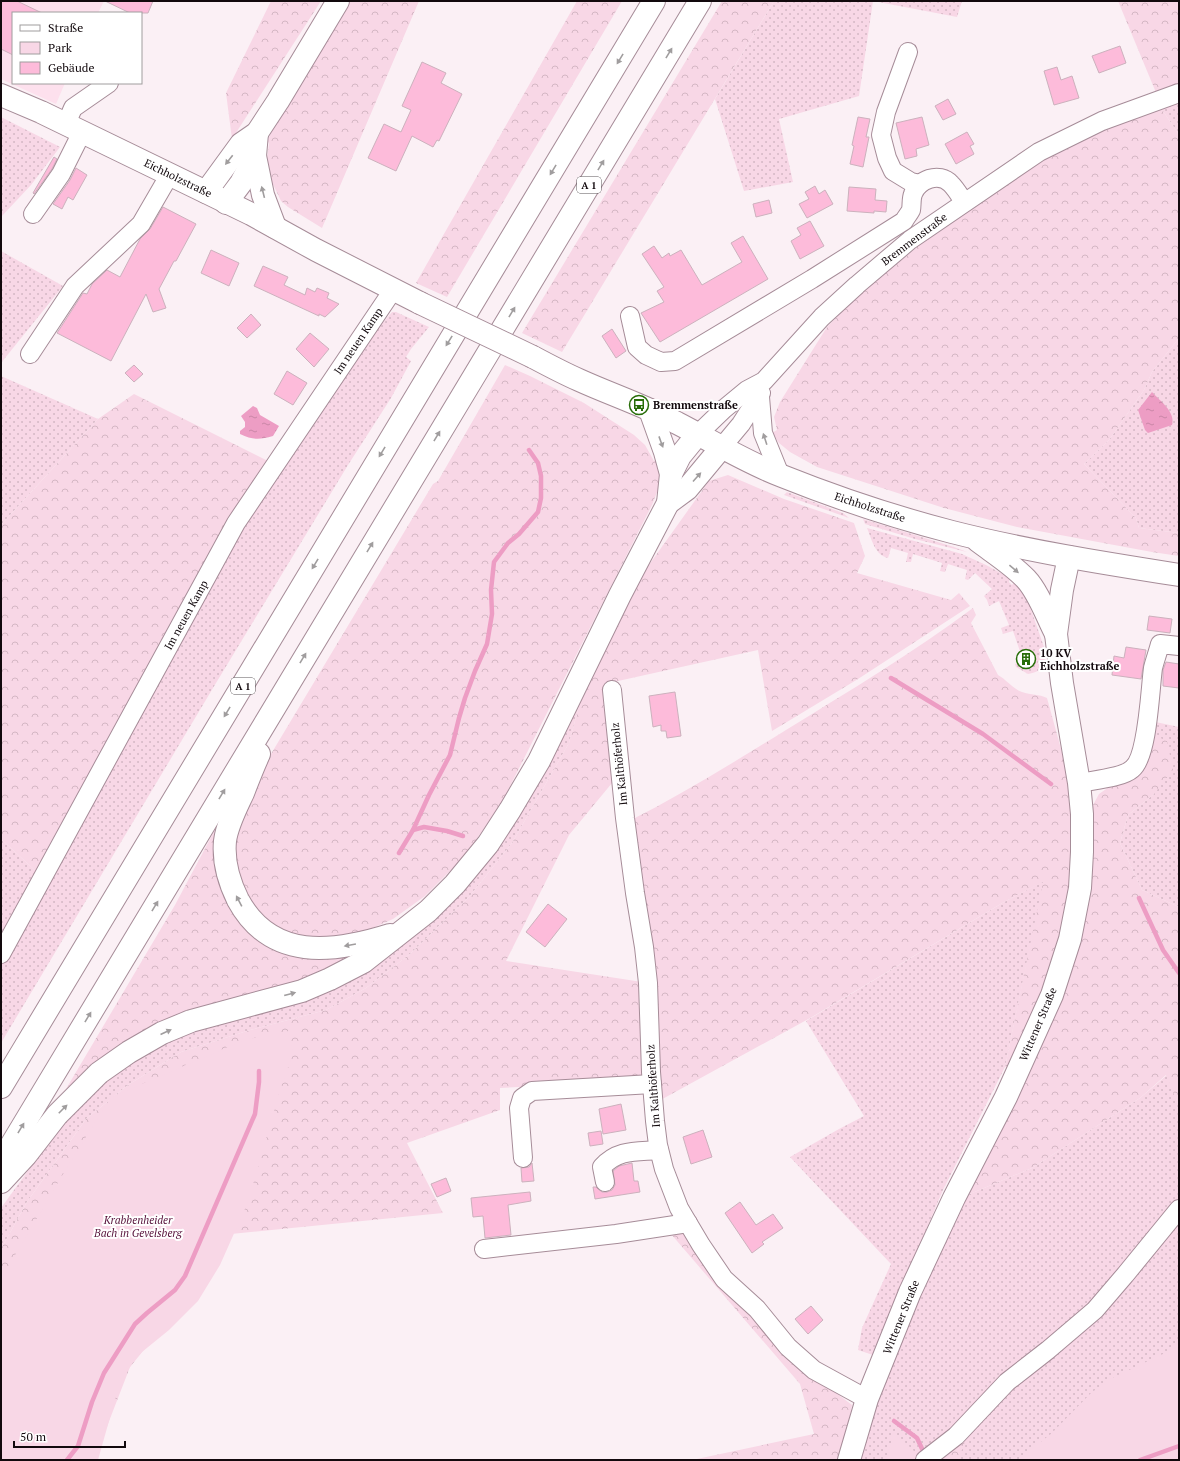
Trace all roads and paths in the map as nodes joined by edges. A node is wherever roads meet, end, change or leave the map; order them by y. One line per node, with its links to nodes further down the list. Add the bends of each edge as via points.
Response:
1 (338, 1): 9 (main road)
2 (654, 1): 39 (main road, A 1, one-way to 39)
3 (700, 1): 34 (main road, A 1, one-way to 3)
4 (908, 52): 12 (street, via 886,112 881,135 893,171)
5 (109, 84): 8 (street, via 73,108)
6 (1179, 93): 14 (street, Bremmenstraße, via 1102,121 1039,152)
7 (1, 96): 8 (main road, Eichholzstraße)
8 (74, 128): 11 (main road, Eichholzstraße); 16 (street, via 61,174)
9 (257, 133): 10 (main road); 13 (main road, one-way to 13, via 241,144)
10 (255, 156): 15 (main road, via 241,183); 17 (main road, one-way to 10, via 263,194)
11 (170, 174): 13 (main road, Eichholzstraße); 20 (street, via 141,224 74,286)
12 (920, 184): 14 (street, via 930,178 942,179 950,183); 19 (street, Bremmenstraße, via 912,196 911,210 898,225 675,361 661,362 646,355 637,347)
13 (206, 192): 15 (main road, Eichholzstraße)
14 (964, 202): 21 (street, Bremmenstraße, via 910,240 857,284 822,317)
15 (226, 203): 17 (main road, Eichholzstraße)
16 (33, 214)
17 (274, 227): 18 (main road, Eichholzstraße)
18 (392, 290): 22 (main road, Eichholzstraße, bridge, via 580,380); 37 (street, Im neuen Kamp, via 236,523)
19 (630, 316)
20 (30, 354)
21 (762, 389): 23 (street, Bremmenstraße, via 747,390); 24 (street, Bremmenstraße, via 741,424); 26 (street, one-way to 21, via 763,433)
22 (650, 410): 23 (main road, Eichholzstraße); 25 (main road, one-way to 25)
23 (698, 434): 24 (main road, Eichholzstraße); 25 (main road, via 680,456)
24 (721, 448): 26 (main road, Eichholzstraße); 27 (main road, one-way to 24, via 687,489)
25 (671, 474): 27 (main road)
26 (780, 475): 28 (main road, Eichholzstraße, via 901,518)
27 (668, 503): 36 (main road, via 539,761 510,810 488,844 455,884 428,911)
28 (972, 537): 29 (main road, Eichholzstraße); 31 (main road, one-way to 31, via 1027,580)
29 (1069, 557): 30 (main road, Eichholzstraße); 31 (main road, Wittener Straße)
30 (1179, 575)
31 (1056, 634): 35 (main road, Wittener Straße)
32 (1179, 646): 35 (street, via 1160,644 1154,667 1145,733 1137,764 1124,774)
33 (612, 690): 38 (street, Im Kalthöferholz, via 620,777 647,976)
34 (283, 692): 36 (main road, one-way to 34, via 369,942 339,947 306,948 277,940 256,925 231,887 226,866 225,841 231,820); 42 (main road, A 1, one-way to 34)
35 (1079, 783): 48 (main road, Wittener Straße, via 1082,814 1080,888 1070,939 1052,995 1006,1097 928,1251)
36 (401, 931): 43 (main road, one-way to 36, via 57,1115 99,1073 130,1052 162,1033 192,1021 302,991 330,979 363,962)
37 (1, 954)
38 (652, 1084): 40 (street, Im Kalthöferholz); 41 (street, via 532,1092 522,1098 520,1108)
39 (1, 1087)
40 (659, 1150): 44 (street, via 624,1152 609,1160 602,1167); 46 (street, Im Kalthöferholz, via 679,1208)
41 (523, 1158)
42 (1, 1162)
43 (1, 1182)
44 (605, 1182)
45 (1179, 1209): 50 (street, via 1095,1310 1007,1382 956,1436)
46 (688, 1223): 47 (street); 48 (street, Im Kalthöferholz, via 724,1279 757,1309 788,1347 814,1370)
47 (484, 1249)
48 (867, 1399): 49 (main road, Wittener Straße)
49 (849, 1460)
50 (925, 1460)

